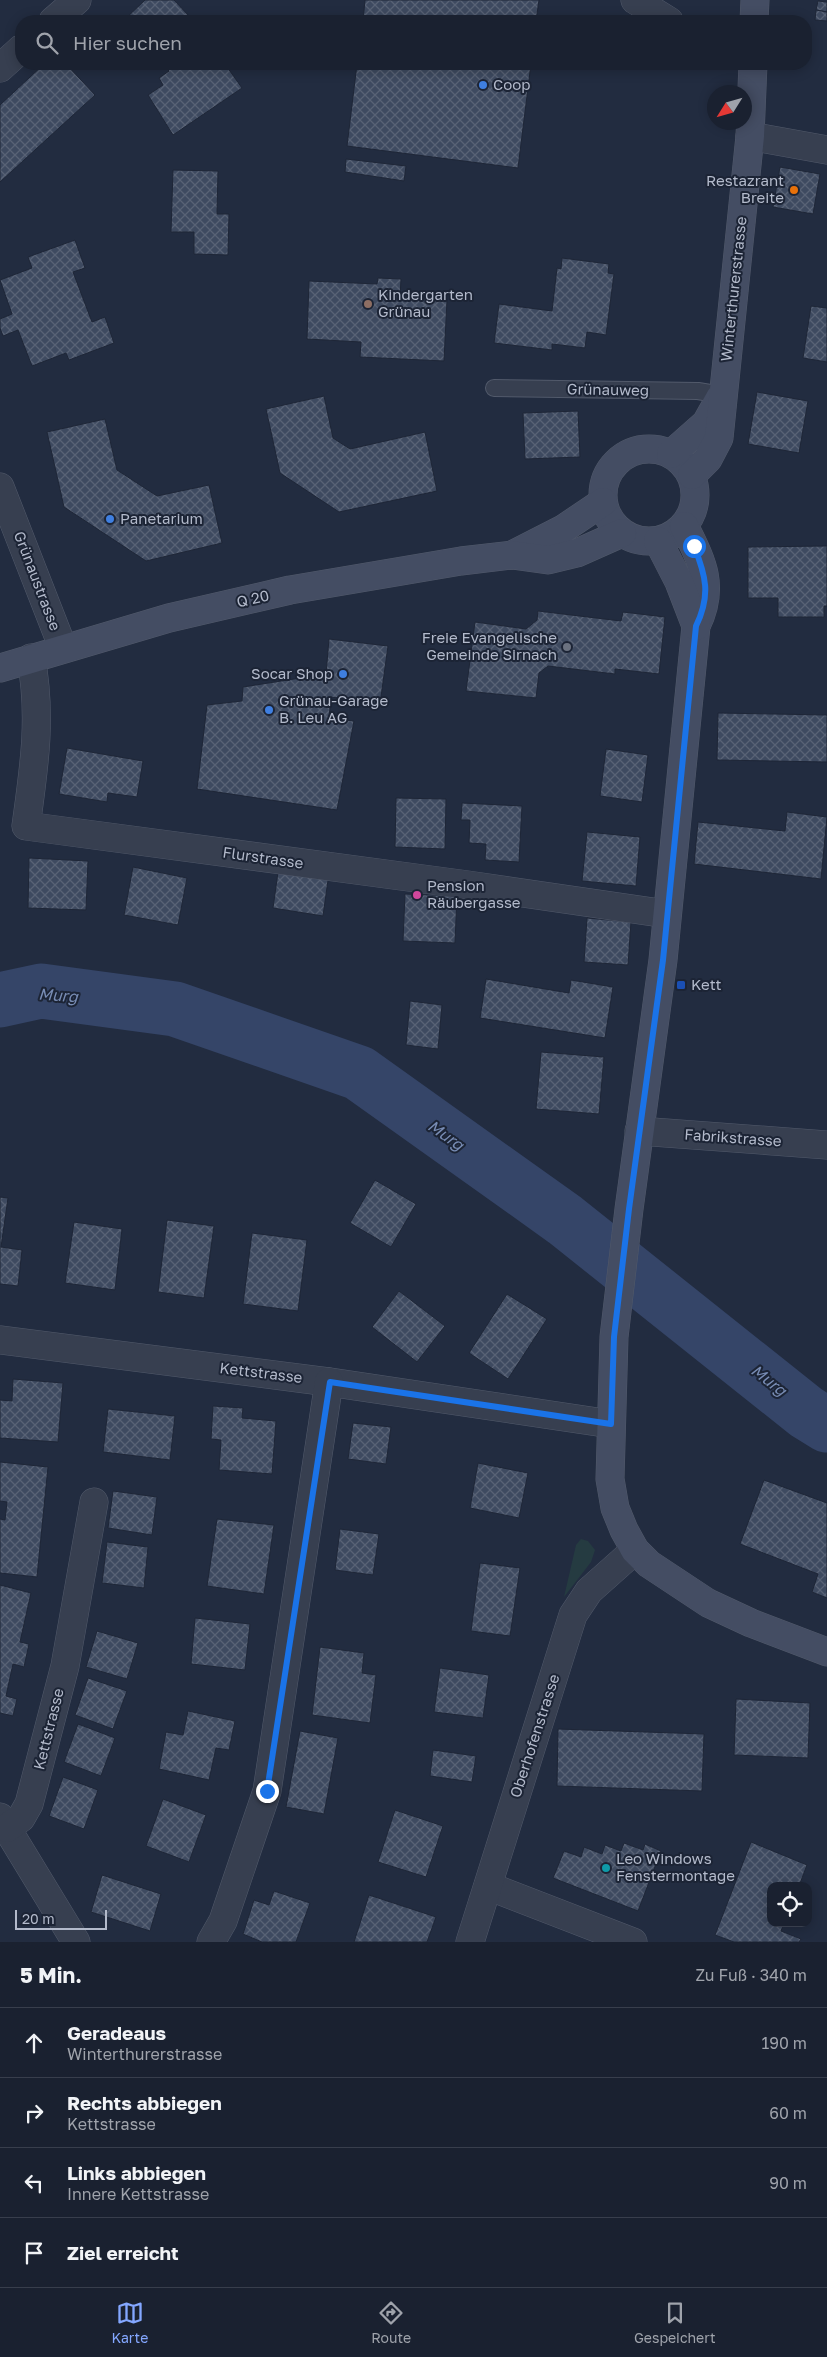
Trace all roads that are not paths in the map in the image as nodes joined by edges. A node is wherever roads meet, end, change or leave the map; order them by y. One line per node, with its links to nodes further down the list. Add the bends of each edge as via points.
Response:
1 (77, 0): 4 (street)
2 (635, 0): 5 (street)
3 (755, 0): 6 (main road)
4 (60, 15)
5 (659, 15)
6 (754, 15)
7 (15, 54): 8 (street)
8 (0, 68)
9 (753, 70): 10 (main road, Winterthurerstrasse)
10 (750, 136): 11 (street); 13 (main road, Winterthurerstrasse)
11 (827, 150)
12 (494, 388): 13 (lane, Grünauweg, via 698,391)
13 (722, 395): 14 (main road, Winterthurerstrasse, via 706,423); 15 (main road, Winterthurerstrasse, via 719,438 708,459)
14 (672, 454): 15 (main road); 17 (main road, via 643,448 617,461 603,487)
15 (692, 475): 18 (main road, via 696,502)
16 (0, 486): 23 (street, Grünaustrasse)
17 (603, 502): 19 (main road, via 613,524); 21 (main road, Q 20, via 563,529)
18 (684, 526): 20 (main road, via 672,536); 22 (main road, via 705,573 703,611)
19 (622, 533): 20 (main road, via 633,539); 21 (main road, Q 20, via 577,553 548,560)
20 (658, 541): 22 (main road)
21 (512, 556): 23 (main road, Q 20, via 460,561 290,590 169,618)
22 (696, 626): 26 (main road)
23 (63, 648): 24 (main road, Q 20)
24 (31, 658): 25 (main road, Q 20); 26 (street, Flurstrasse, via 37,690 37,746 26,826)
25 (0, 668)
26 (667, 914): 27 (main road)
27 (639, 1131): 28 (street, Fabrikstrasse); 31 (main road, via 614,1337)
28 (827, 1145)
29 (0, 1340): 30 (street, Kettstrasse)
30 (330, 1382): 31 (street, Kettstrasse); 38 (street, via 267,1791 222,1922)
31 (611, 1424): 33 (main road, via 612,1494 624,1530)
32 (94, 1502): 35 (street, Kettstrasse, via 65,1666 32,1795 26,1812)
33 (635, 1550): 34 (main road, via 673,1582 708,1603); 36 (street, Oberhofenstrasse, via 589,1591 573,1615)
34 (827, 1652)
35 (4, 1822): 37 (street, Kettstrasse)
36 (488, 1886): 39 (street, Oberhofenstrasse); 40 (street)
37 (76, 1942)
38 (211, 1942)
39 (470, 1942)
40 (633, 1942)

